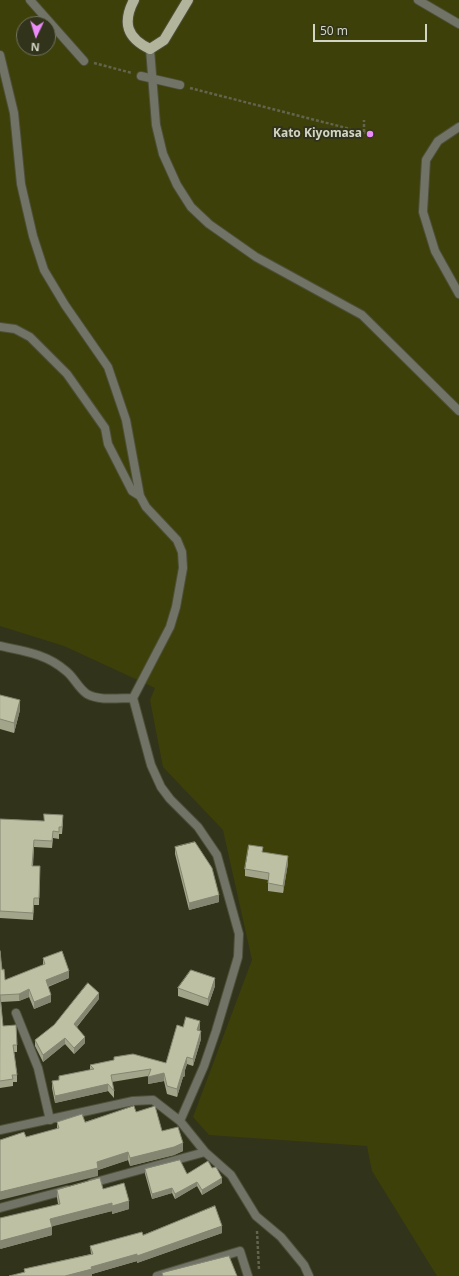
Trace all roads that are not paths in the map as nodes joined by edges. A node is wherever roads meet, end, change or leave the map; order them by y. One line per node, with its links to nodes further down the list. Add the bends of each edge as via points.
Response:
1 (30, 0): 8 (street)
2 (134, 0): 6 (main road, via 128,23 131,36 138,43)
3 (188, 0): 6 (main road, via 164,40)
4 (418, 0): 5 (street)
5 (459, 24)
6 (150, 48): 10 (street)
7 (0, 55): 16 (street, via 14,114 21,184 33,236 44,270 108,367 126,420)
8 (84, 61)
9 (141, 76): 10 (street)
10 (153, 79): 11 (street); 15 (street, via 156,125 163,154 177,185 191,207 209,224 256,257 362,315)
11 (180, 85)
12 (459, 127): 13 (street, via 438,141 426,160 423,212 435,251)
13 (459, 294)
14 (0, 327): 16 (street, via 15,328 30,337 67,374 105,428 108,444 132,491)
15 (459, 411)
16 (140, 496): 18 (street, via 146,508 177,540 182,552 183,568 170,627)
17 (0, 646): 18 (street, via 34,653 50,660 67,671 87,694 97,697)
18 (133, 698): 21 (street, via 151,765 161,787 198,827 217,855 239,934 238,957 216,1031)
19 (16, 1013): 20 (street, via 38,1068)
20 (50, 1120): 21 (street, via 133,1101 153,1100); 22 (street)
21 (180, 1121): 23 (street)
22 (0, 1130)
23 (205, 1152): 24 (street); 27 (street, via 231,1175 256,1216 281,1237 304,1265)
24 (0, 1208)
25 (157, 1276): 26 (street, via 240,1251)
26 (248, 1276)
27 (309, 1276)

